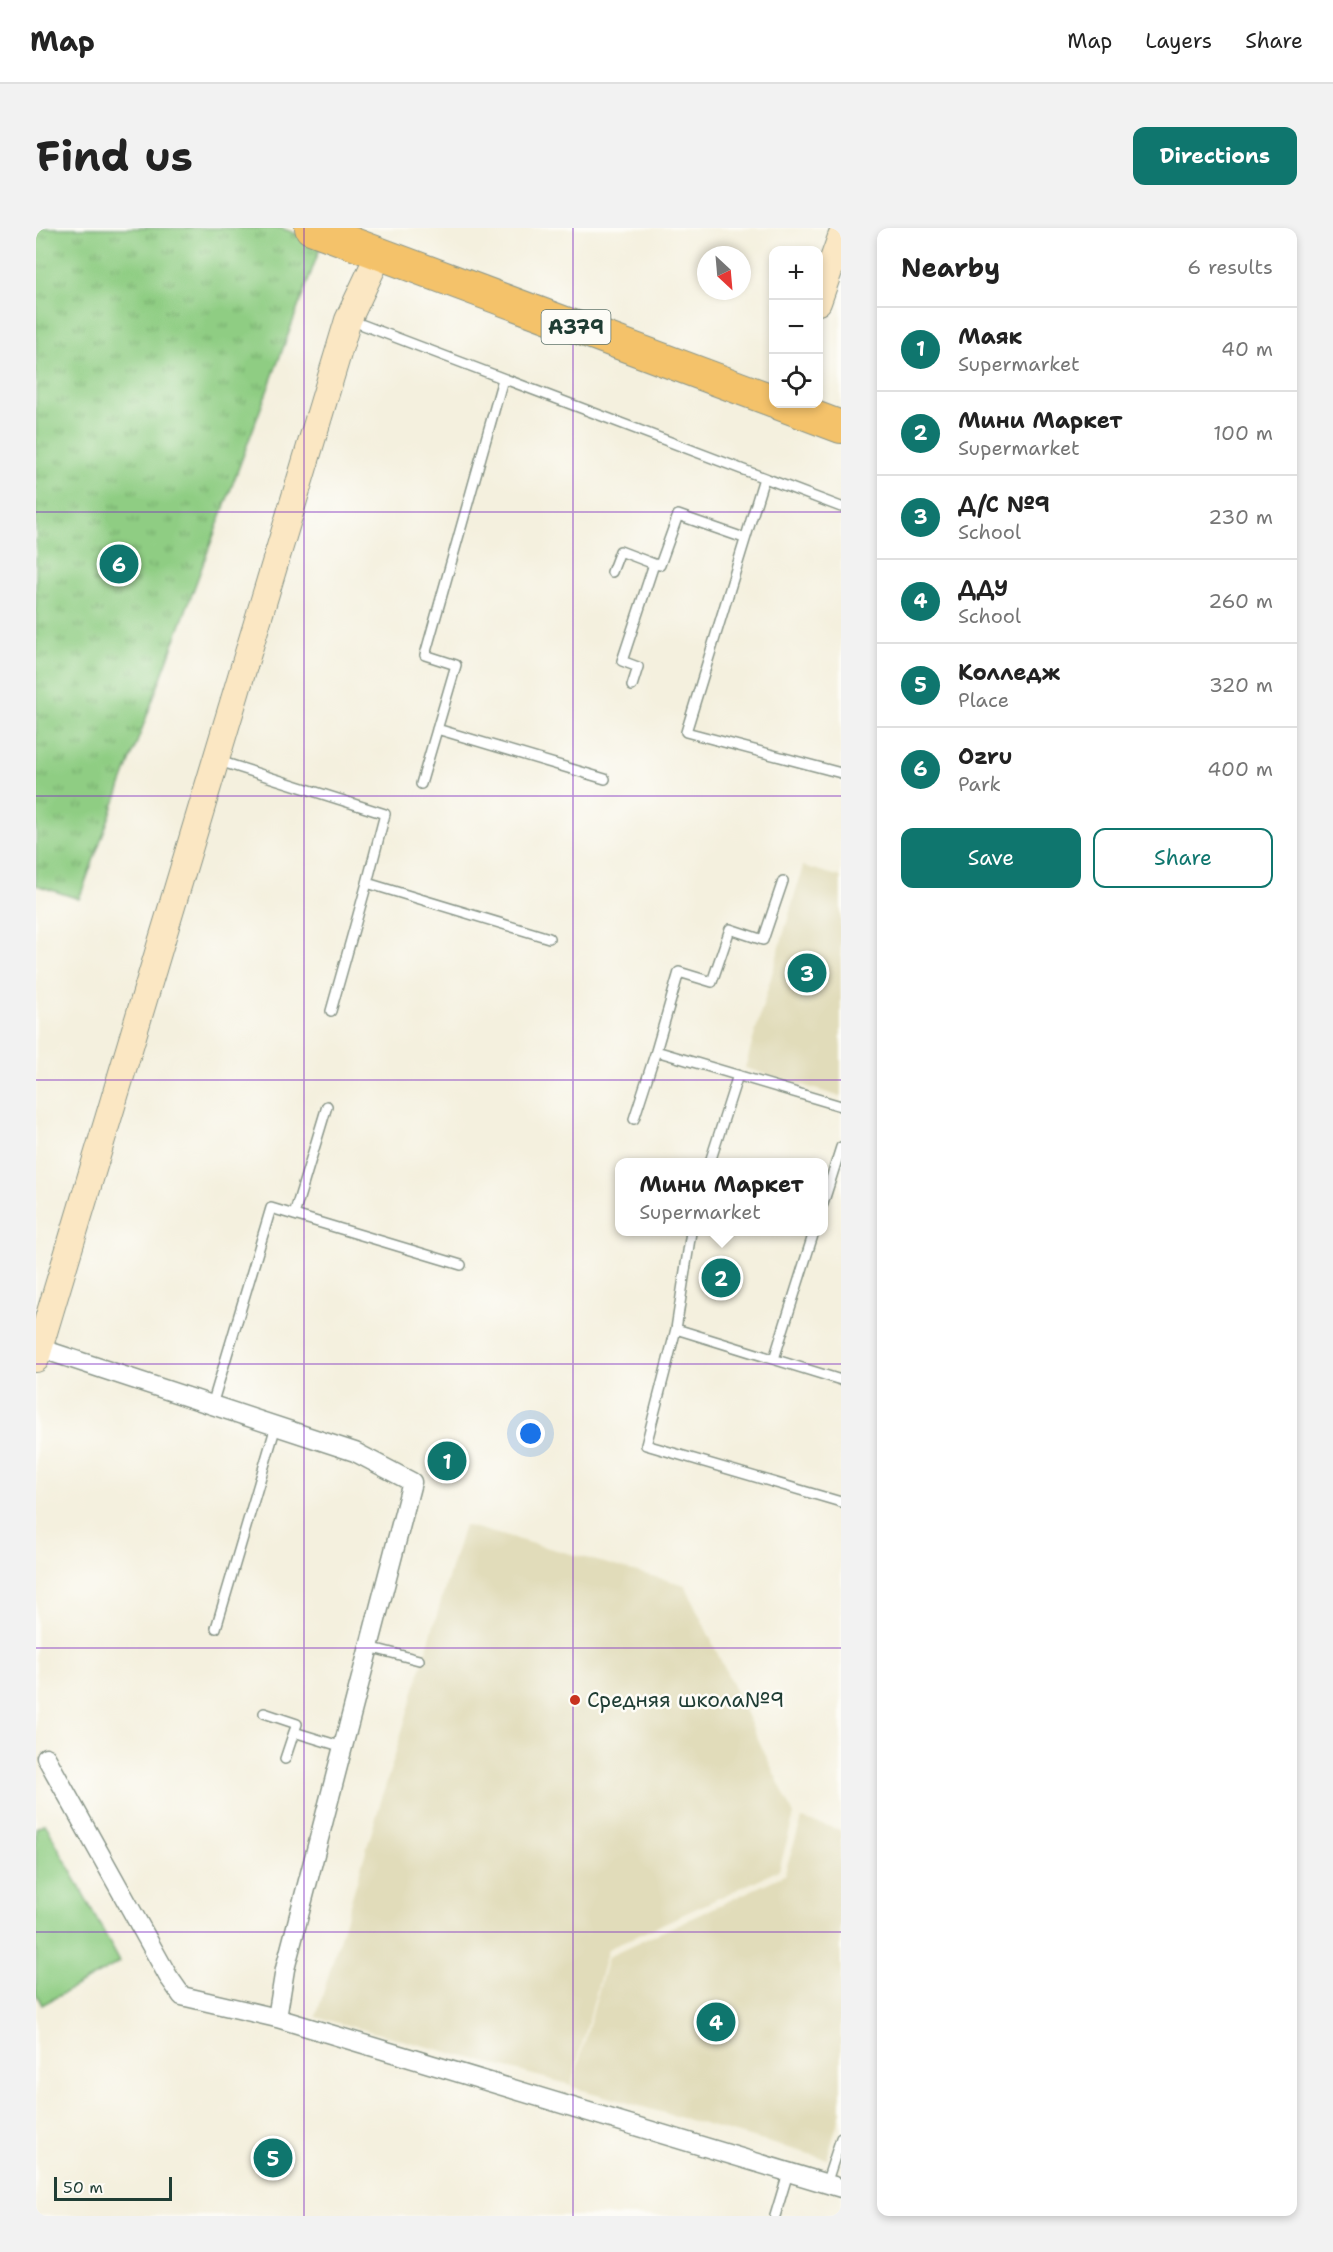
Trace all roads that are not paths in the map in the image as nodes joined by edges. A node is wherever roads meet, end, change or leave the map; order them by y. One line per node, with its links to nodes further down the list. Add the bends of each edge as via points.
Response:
1 (311, 228): 3 (highway, A379)
2 (841, 237): 4 (street)
3 (380, 254): 5 (street); 7 (highway, A379)
4 (820, 300)
5 (348, 320): 6 (lane); 17 (street)
6 (503, 380): 10 (lane); 16 (lane, via 425,656 456,665)
7 (769, 399)
8 (793, 408): 9 (highway, A379)
9 (841, 427)
10 (764, 478): 11 (lane); 12 (lane)
11 (841, 507)
12 (744, 538): 13 (lane, via 678,515 660,565); 18 (lane, via 686,732)
13 (654, 564): 14 (lane, via 620,551); 15 (lane, via 622,661 638,667)
14 (612, 572)
15 (632, 686)
16 (437, 729): 19 (lane); 20 (lane)
17 (216, 760): 22 (lane, via 385,814); 38 (street)
18 (841, 773)
19 (605, 778)
20 (422, 784)
21 (783, 881): 25 (lane, via 763,940 730,929 712,982 680,972)
22 (367, 884): 23 (lane); 24 (lane)
23 (549, 938)
24 (331, 1011)
25 (656, 1051): 26 (lane); 29 (lane)
26 (738, 1075): 28 (lane); 31 (lane)
27 (327, 1106): 33 (lane)
28 (841, 1106)
29 (634, 1119)
30 (841, 1148): 32 (lane)
31 (711, 1158)
32 (828, 1188)
33 (294, 1215): 36 (lane); 41 (lane, via 271,1208)
34 (690, 1236): 37 (lane)
35 (813, 1236): 39 (lane)
36 (461, 1265)
37 (676, 1329): 39 (lane); 43 (lane, via 646,1445)
38 (37, 1352): 41 (street)
39 (774, 1359): 40 (lane)
40 (841, 1380)
41 (212, 1405): 42 (street)
42 (276, 1426): 44 (lane); 45 (street, via 355,1452 412,1482)
43 (841, 1502)
44 (216, 1628)
45 (369, 1647): 46 (lane); 49 (street)
46 (419, 1660)
47 (264, 1713): 48 (lane, via 297,1724)
48 (294, 1732): 49 (lane); 51 (lane)
49 (343, 1747): 52 (street, via 285,1969)
50 (46, 1757): 52 (street, via 182,1996)
51 (285, 1759)
52 (277, 2018): 54 (street)
53 (841, 2138): 55 (lane)
54 (788, 2173): 55 (street); 56 (lane)
55 (834, 2186)
56 (775, 2216)

